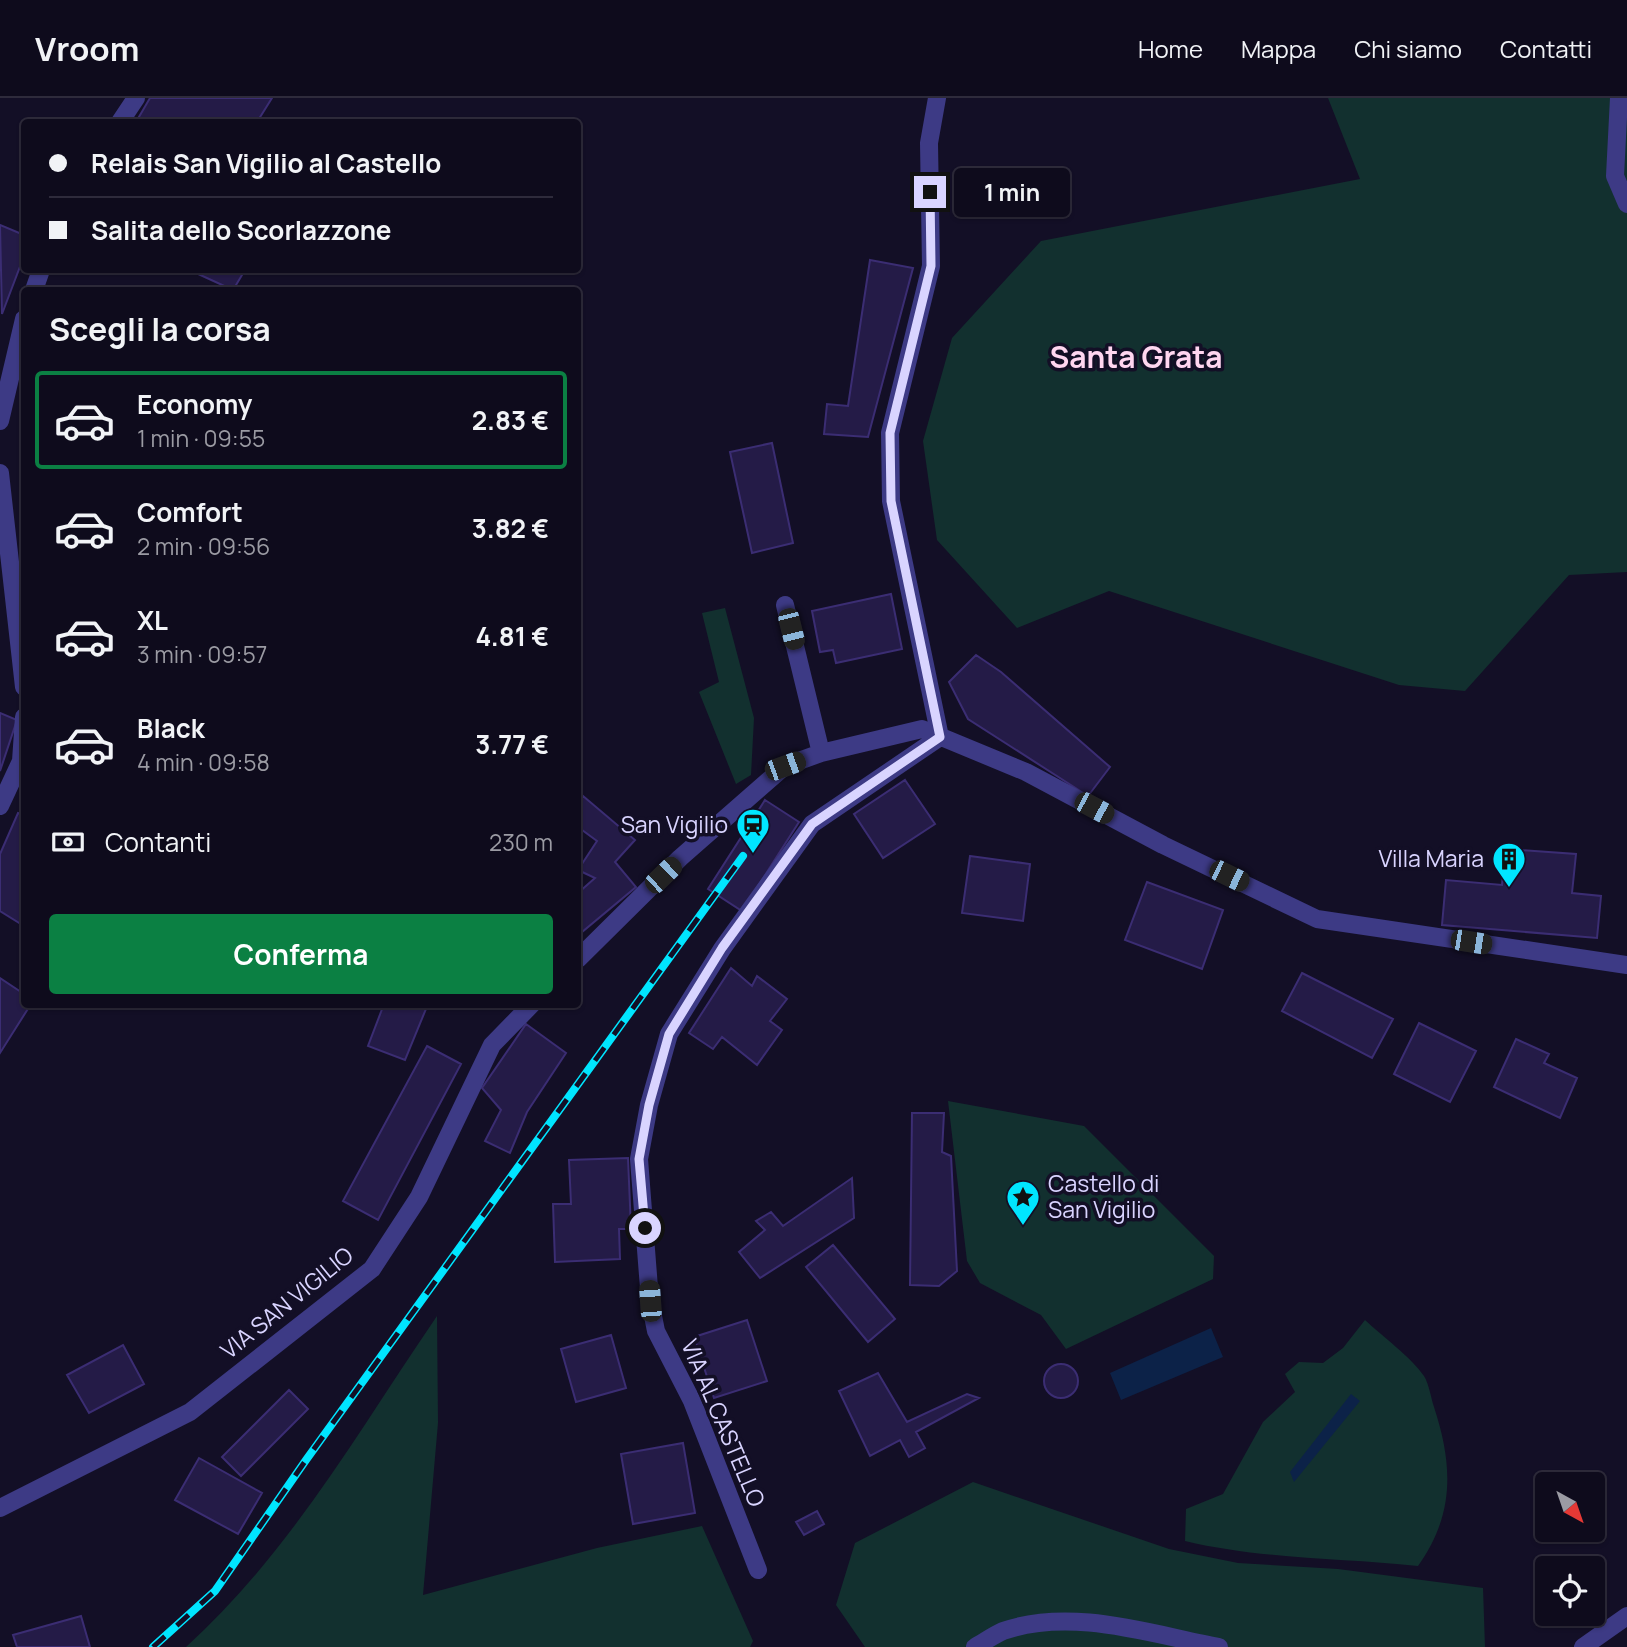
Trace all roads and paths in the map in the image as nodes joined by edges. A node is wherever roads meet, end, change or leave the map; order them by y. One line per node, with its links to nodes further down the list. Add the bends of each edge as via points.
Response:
1 (136, 98): 4 (street)
2 (937, 98): 11 (street, via 929,143 931,266 890,433 891,501)
3 (1619, 98): 5 (street, via 1615,176)
4 (122, 119)
5 (1627, 204)
6 (21, 332): 7 (street)
7 (0, 421)
8 (0, 473): 10 (street)
9 (785, 604): 13 (street)
10 (21, 660)
11 (940, 737): 13 (street, via 922,729); 16 (street, via 1026,772 1317,919); 19 (street, VIA AL CASTELLO, via 812,824 722,948 669,1034 649,1105 639,1159 656,1331 692,1401)
12 (21, 750): 14 (street)
13 (821, 753): 15 (street, via 769,777)
14 (0, 806)
15 (581, 956)
16 (1627, 965)
17 (527, 1008): 18 (street, VIA SAN VIGILIO, via 492,1045 419,1197 372,1269 190,1412)
18 (0, 1508)
19 (758, 1570)
20 (1627, 1616): 23 (street)
21 (975, 1647): 22 (street, via 1003,1631 1061,1622 1085,1622)
22 (1219, 1647)
23 (1583, 1647)

